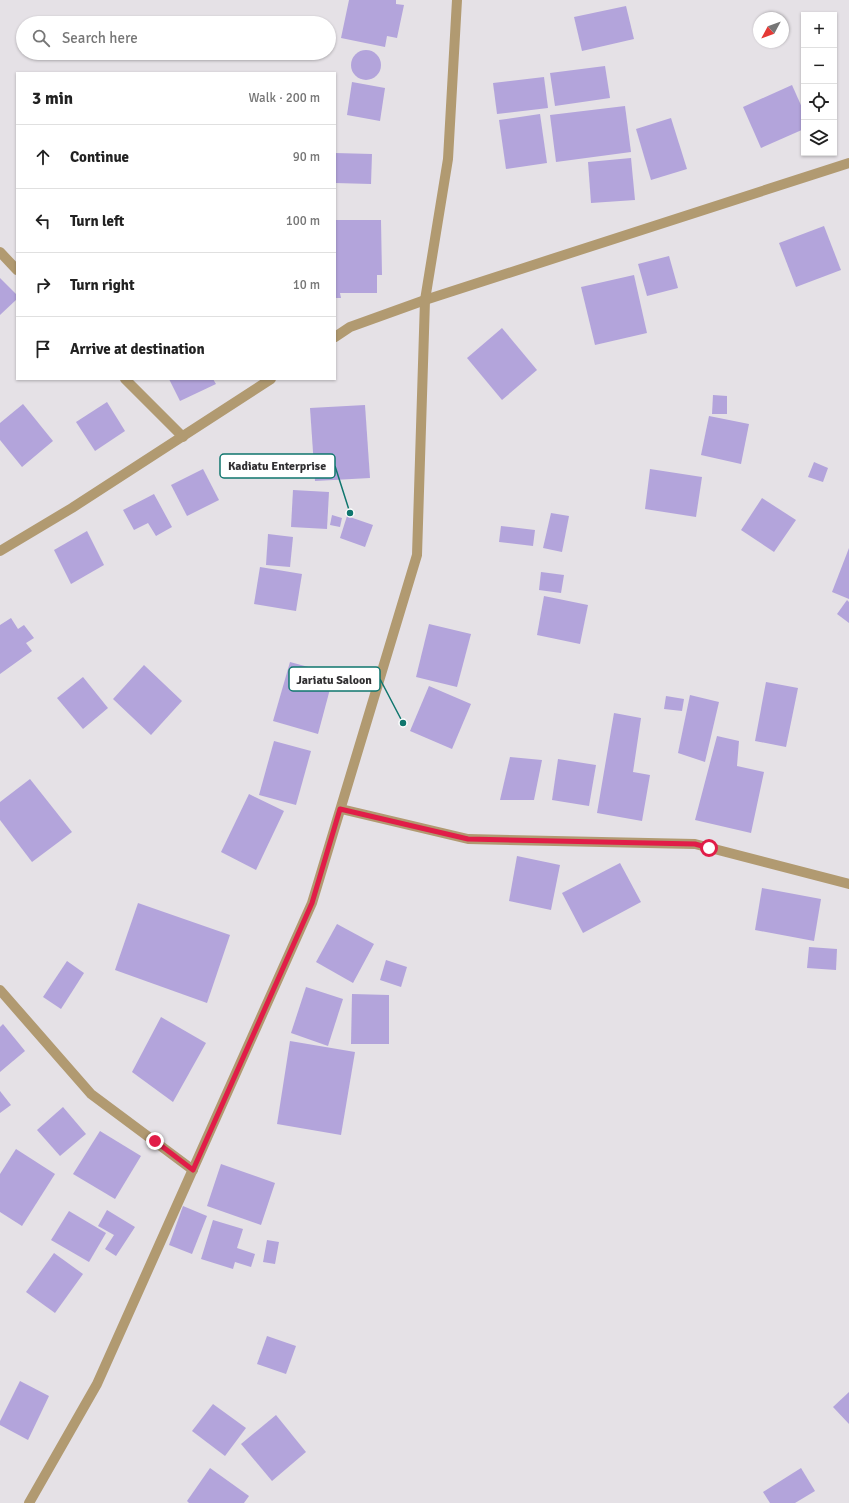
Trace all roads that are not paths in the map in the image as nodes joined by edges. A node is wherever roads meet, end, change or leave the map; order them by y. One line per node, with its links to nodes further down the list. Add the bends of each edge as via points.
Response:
1 (457, 0): 5 (street, via 448,159)
2 (849, 163): 5 (street)
3 (0, 252): 4 (street)
4 (16, 269)
5 (425, 300): 6 (street, via 350,327); 11 (street, via 417,555)
6 (336, 336)
7 (126, 380): 9 (street)
8 (269, 380): 9 (street)
9 (183, 437): 10 (street)
10 (0, 551)
11 (340, 809): 12 (street, via 468,839 695,844); 14 (street, via 312,903)
12 (849, 884)
13 (0, 990): 14 (street, via 91,1094)
14 (193, 1170): 15 (street, via 97,1384)
15 (29, 1503)

